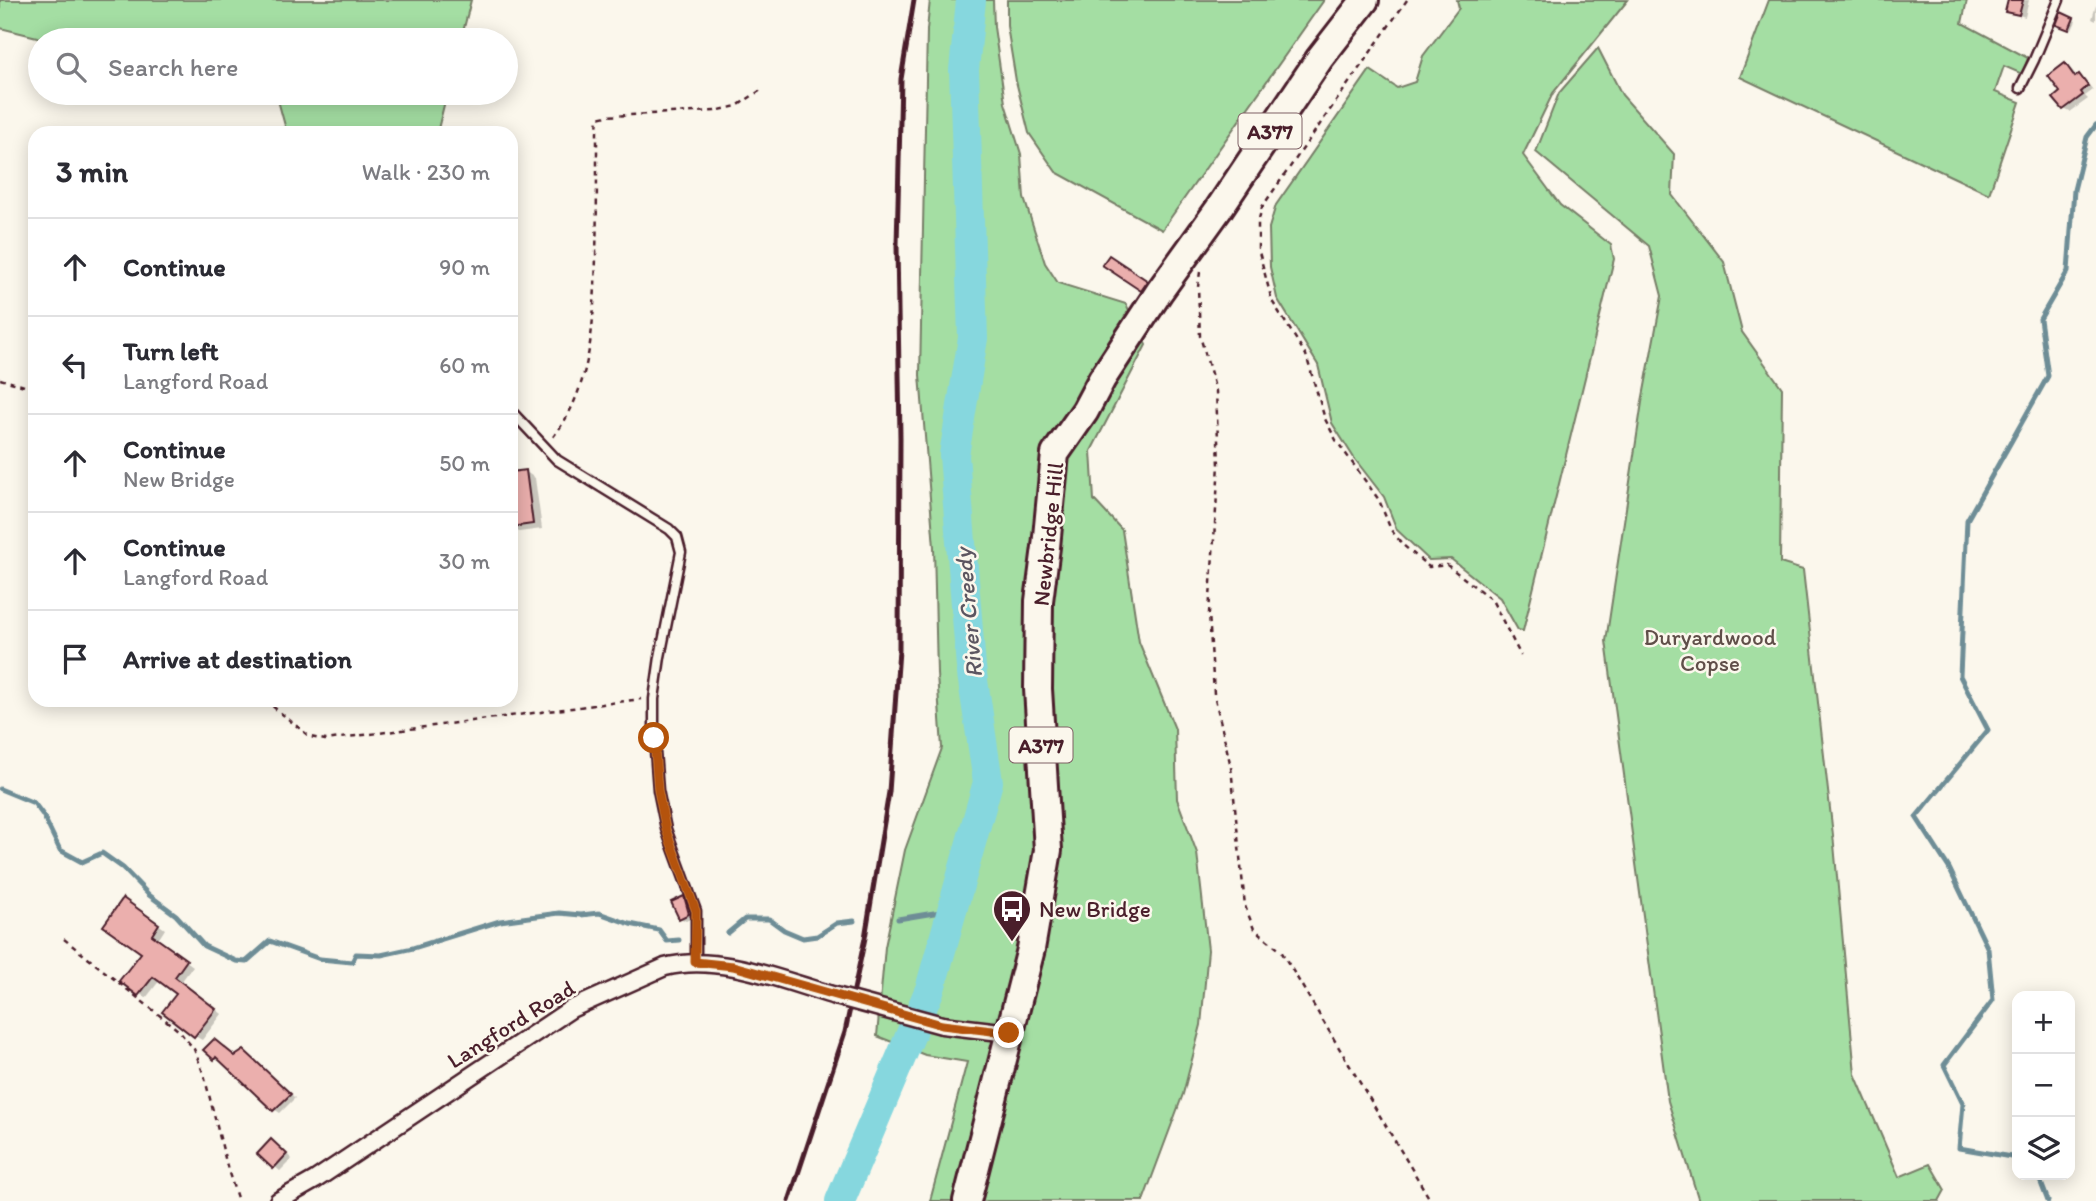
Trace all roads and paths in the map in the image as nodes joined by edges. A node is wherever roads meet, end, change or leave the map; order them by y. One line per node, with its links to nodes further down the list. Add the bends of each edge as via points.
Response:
1 (1365, 0): 6 (highway, Newbridge Hill / A377)
2 (1407, 0): 11 (path, via 1262,207 1258,248 1272,301 1306,355 1325,419 1379,500 1391,530 1429,567 1447,565 1492,600)
3 (2059, 0): 4 (lane)
4 (2020, 88)
5 (761, 90): 10 (path, via 737,106 715,111 598,118 598,219 590,345 565,423)
6 (1201, 233): 16 (highway, Newbridge Hill / A377, via 1055,454 1039,601 1038,689 1048,850 1031,949); 20 (path, via 1200,336 1216,391 1219,465 1209,612 1214,694 1231,767 1245,906 1254,929 1281,951)
7 (0, 379): 8 (path)
8 (28, 387)
9 (518, 418): 10 (lane)
10 (545, 447): 12 (lane, via 557,460 677,537 681,552)
11 (1521, 656)
12 (654, 699): 13 (path, via 325,740 310,737); 15 (lane, via 658,790 666,830 696,911)
13 (274, 707)
14 (64, 939): 17 (path, via 178,1030 194,1049)
15 (695, 962): 16 (street, Langford Road, bridge, via 733,966 942,1025); 18 (street, Langford Road, via 665,967 571,1009)
16 (1009, 1033): 19 (highway, A377)
17 (238, 1201)
18 (278, 1201)
19 (967, 1201)
20 (1431, 1201)

